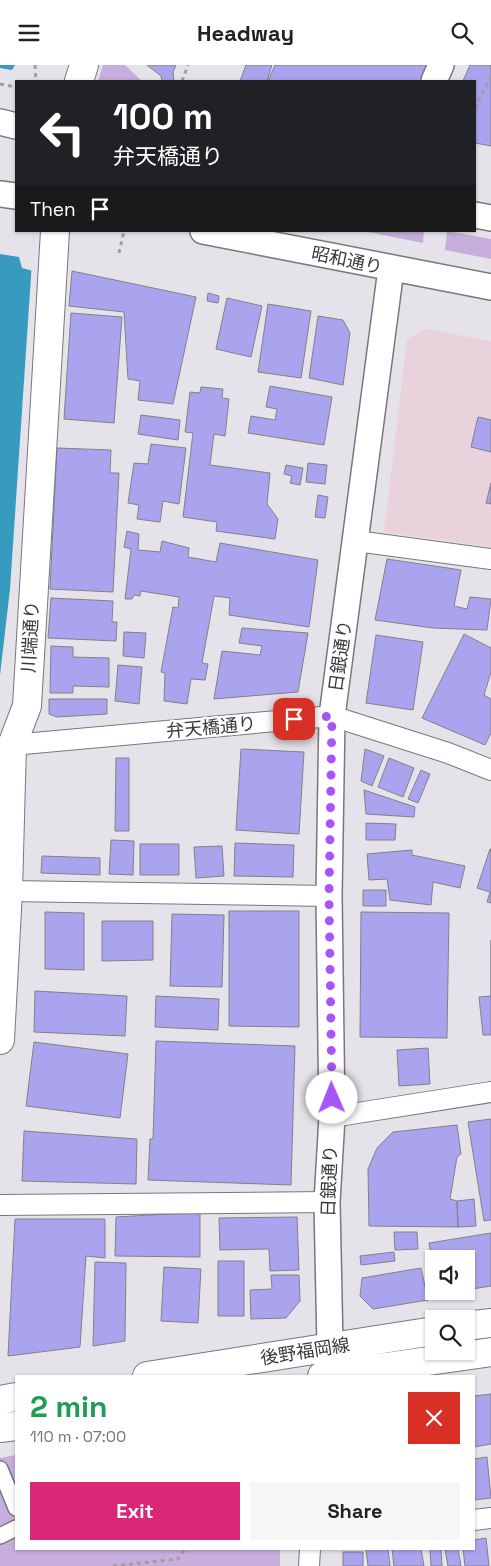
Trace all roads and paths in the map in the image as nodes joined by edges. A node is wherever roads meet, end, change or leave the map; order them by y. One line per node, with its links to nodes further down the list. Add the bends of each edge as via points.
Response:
1 (35, 65): 6 (path)
2 (84, 65): 7 (main road)
3 (188, 65): 8 (path)
4 (441, 65): 9 (street)
5 (491, 76): 12 (path)
6 (36, 80)
7 (79, 80)
8 (182, 80)
9 (434, 80)
10 (0, 84): 11 (path)
11 (15, 87)
12 (476, 106)
13 (0, 122): 14 (street)
14 (15, 126)
15 (0, 194): 16 (street)
16 (15, 196)
17 (476, 215): 18 (street)
18 (491, 218)
19 (55, 232): 28 (main road, 川端通り, via 26,705)
20 (124, 232): 22 (path)
21 (208, 232): 23 (street, 昭和通り)
22 (119, 253)
23 (391, 269): 24 (street, 昭和通り); 25 (street, 日銀通り)
24 (491, 287)
25 (356, 541): 26 (street); 27 (street, 日銀通り)
26 (491, 559)
27 (332, 716): 28 (street, 弁天橋通り); 29 (street, 弁天橋通り); 31 (street, 日銀通り)
28 (6, 745): 30 (main road, 川端通り)
29 (491, 770)
30 (8, 891): 31 (street); 32 (main road, 川端通り)
31 (329, 896): 34 (street, 日銀通り)
32 (0, 1040)
33 (491, 1092): 34 (street)
34 (332, 1117): 35 (street, 日銀通り)
35 (327, 1203): 36 (street); 40 (street, 日銀通り)
36 (0, 1205)
37 (491, 1323): 38 (main road)
38 (475, 1325)
39 (425, 1332): 40 (main road, 後野福岡線)
40 (330, 1347): 42 (main road, 後野福岡線)
41 (491, 1352): 43 (main road, 後野福岡線)
42 (153, 1375)
43 (329, 1375)
44 (15, 1397): 45 (main road)
45 (0, 1400)
46 (15, 1426): 47 (main road)
47 (0, 1428)
48 (0, 1469): 49 (street)
49 (15, 1506)
50 (491, 1517): 51 (street)
51 (475, 1520)
52 (15, 1528): 53 (street)
53 (0, 1536)
54 (184, 1550): 56 (path, via 178,1559)
55 (310, 1550): 57 (street)
56 (113, 1566)
57 (309, 1566)

